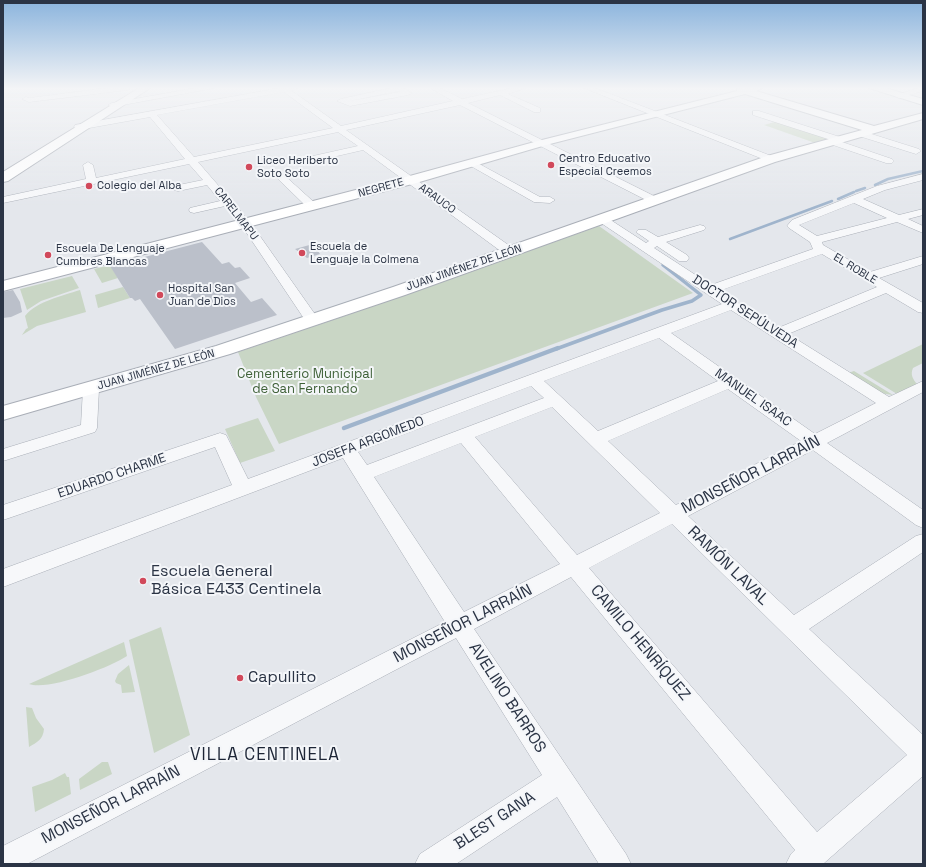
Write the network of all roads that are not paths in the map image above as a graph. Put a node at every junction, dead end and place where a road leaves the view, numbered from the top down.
1 (79, 128) edge
2 (79, 128) edge
3 (164, 128) edge
4 (513, 128) edge
5 (598, 128) edge
6 (692, 128) edge
7 (800, 128) edge
8 (858, 128) edge
9 (880, 128) edge
10 (340, 129) joint
11 (868, 132) junction
12 (836, 141) junction
13 (542, 143) junction
14 (366, 147) junction
15 (916, 151) dead end
16 (771, 159) junction
17 (192, 161) junction
18 (889, 161) dead end
19 (472, 163) junction
20 (88, 165) dead end
21 (317, 169) dead end
22 (3, 173) edge
23 (280, 176) dead end
24 (923, 177) edge
25 (3, 178) edge
26 (411, 180) junction
27 (210, 181) junction
28 (92, 182) junction
29 (178, 188) dead end
30 (854, 199) junction
31 (3, 200) edge
32 (550, 200) dead end
33 (654, 200) junction
34 (228, 202) junction
35 (312, 206) junction
36 (194, 210) dead end
37 (923, 212) edge
38 (608, 217) junction
39 (897, 218) junction
40 (246, 224) junction
41 (700, 228) dead end
42 (923, 230) edge
43 (652, 245) junction
44 (818, 245) junction
45 (510, 252) junction
46 (683, 258) dead end
47 (923, 260) edge
48 (868, 277) junction
49 (3, 286) edge
50 (886, 288) junction
51 (709, 290) junction
52 (732, 305) junction
53 (923, 309) edge
54 (312, 320) junction
55 (660, 332) junction
56 (777, 333) junction
57 (534, 380) junction
58 (730, 382) junction
59 (923, 386) edge
60 (91, 389) junction
61 (555, 400) junction
62 (889, 404) junction
63 (3, 413) edge
64 (464, 435) junction
65 (596, 439) junction
66 (815, 442) junction
67 (347, 449) junction
68 (3, 455) edge
69 (363, 474) junction
70 (243, 488) junction
71 (3, 513) edge
72 (674, 515) junction
73 (923, 520) edge
74 (923, 542) edge
75 (575, 566) junction
76 (3, 578) edge
77 (460, 626) junction
78 (792, 628) junction
79 (923, 753) edge
80 (923, 759) edge
81 (560, 779) junction
82 (808, 858) edge
83 (3, 861) edge
84 (430, 864) edge
85 (616, 864) edge

1 - 22 main road
2 - 25 main road
3 - 17 street, CARELMAPU
4 - 13 street
5 - 13 main road, NEGRETE
6 - 16 street
7 - 12 street
8 - 11 main road
9 - 11 main road, JUAN JIMÉNEZ DE LEÓN
10 - 14 street, ARAUCO
10 - 17 street
11 - 12 main road, JUAN JIMÉNEZ DE LEÓN
11 - 15 street
12 - 16 main road, JUAN JIMÉNEZ DE LEÓN
12 - 18 street
13 - 19 main road, NEGRETE
13 - 33 street
14 - 21 street
14 - 26 street, ARAUCO
16 - 33 main road, JUAN JIMÉNEZ DE LEÓN
17 - 27 street, CARELMAPU
17 - 28 street
19 - 26 main road, NEGRETE
19 - 32 street
20 - 28 street
23 - 35 street
24 - 30 street
26 - 35 main road, NEGRETE
26 - 45 street, ARAUCO
27 - 29 street
27 - 34 street, CARELMAPU
28 - 31 street
30 - 39 street
30 - 44 street, EL ROBLE
33 - 38 main road, JUAN JIMÉNEZ DE LEÓN
34 - 36 street
34 - 40 street, CARELMAPU
35 - 40 main road, NEGRETE
37 - 39 street
38 - 43 street, DOCTOR SEPÚLVEDA
38 - 45 main road, JUAN JIMÉNEZ DE LEÓN
39 - 42 street
39 - 44 street
40 - 49 main road, NEGRETE
40 - 54 street, CARELMAPU
41 - 43 street
43 - 46 street
43 - 51 street, DOCTOR SEPÚLVEDA
44 - 48 street, EL ROBLE
44 - 51 street
45 - 54 main road, JUAN JIMÉNEZ DE LEÓN
47 - 48 street
48 - 50 street, EL ROBLE
50 - 53 street, EL ROBLE
50 - 56 street
51 - 52 street, DOCTOR SEPÚLVEDA
52 - 55 street, JOSEFA ARGOMEDO
52 - 56 street, DOCTOR SEPÚLVEDA
54 - 60 main road, JUAN JIMÉNEZ DE LEÓN
55 - 57 street, JOSEFA ARGOMEDO
55 - 58 street, MANUEL ISAAC
56 - 62 street, DOCTOR SEPÚLVEDA
57 - 61 street, RAMÓN LAVAL
57 - 67 street, JOSEFA ARGOMEDO
58 - 65 street
58 - 66 street, MANUEL ISAAC
59 - 62 street, MONSEÑOR LARRAÍN
60 - 63 main road, JUAN JIMÉNEZ DE LEÓN
60 - 68 street
61 - 64 street
61 - 65 street, RAMÓN LAVAL
62 - 66 street, MONSEÑOR LARRAÍN
64 - 69 street
64 - 75 street, CAMILO HENRÍQUEZ
65 - 72 street, RAMÓN LAVAL
66 - 72 street, MONSEÑOR LARRAÍN
66 - 73 street, MANUEL ISAAC
67 - 69 street, AVELINO BARROS
67 - 70 street, JOSEFA ARGOMEDO
69 - 77 street, AVELINO BARROS
70 - 71 street, EDUARDO CHARME
70 - 76 street, JOSEFA ARGOMEDO
72 - 75 street, MONSEÑOR LARRAÍN
72 - 78 street, RAMÓN LAVAL
74 - 78 street
75 - 77 street, MONSEÑOR LARRAÍN
75 - 82 street, CAMILO HENRÍQUEZ
77 - 81 street, AVELINO BARROS
77 - 83 street, MONSEÑOR LARRAÍN
78 - 79 street, RAMÓN LAVAL
80 - 82 street
81 - 84 street, BLEST GANA
81 - 85 street, AVELINO BARROS

